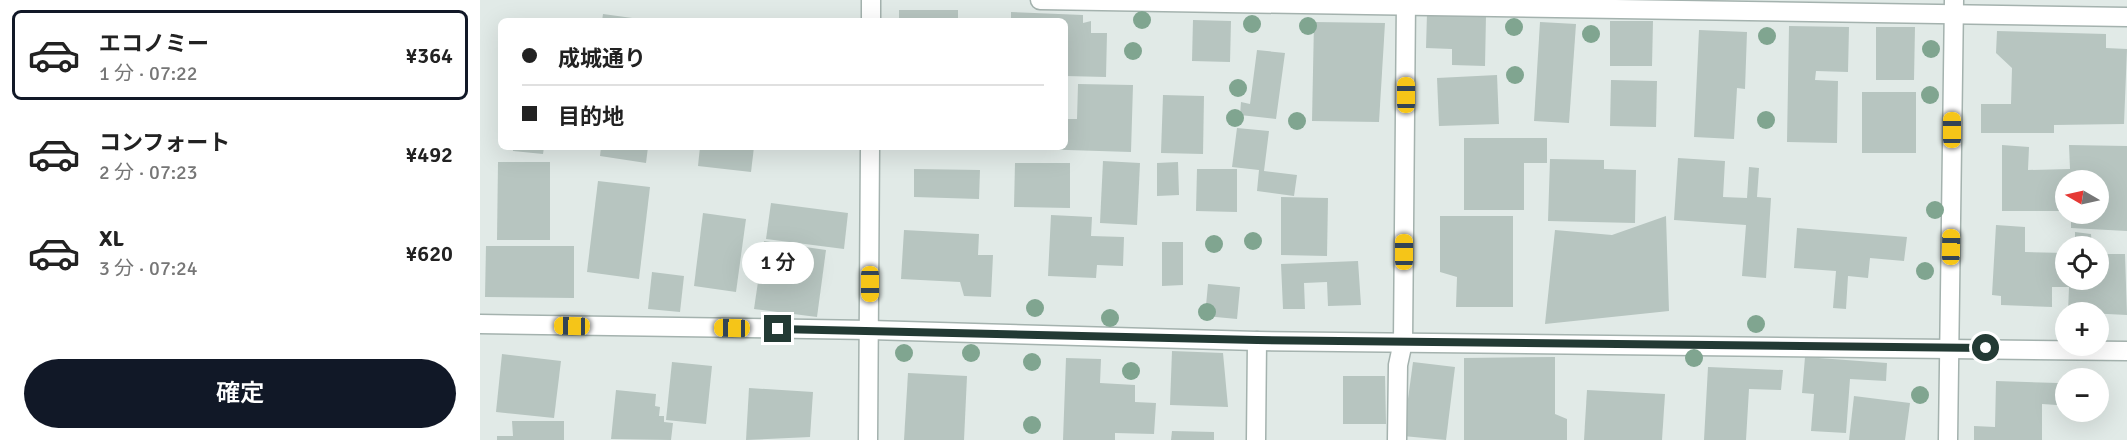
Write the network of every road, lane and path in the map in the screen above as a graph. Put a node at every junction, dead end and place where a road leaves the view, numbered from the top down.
1 (871, 0) edge
2 (1041, 0) edge
3 (1406, 3) edge
4 (1954, 7) edge
5 (2127, 17) edge
6 (871, 18) edge
7 (870, 150) edge
8 (480, 324) edge
9 (870, 330) junction
10 (1257, 340) junction
11 (1403, 342) junction
12 (1950, 347) junction
13 (2127, 351) edge
14 (868, 440) edge
15 (1256, 440) edge
16 (1396, 440) edge
17 (1948, 440) edge

1 - 6 street
2 - 3 street
3 - 4 street
3 - 11 street
4 - 5 street
4 - 12 street
7 - 9 street
8 - 9 street
9 - 10 street
9 - 14 street
10 - 11 street
10 - 15 street
11 - 12 street
11 - 16 street
12 - 13 street
12 - 17 street

